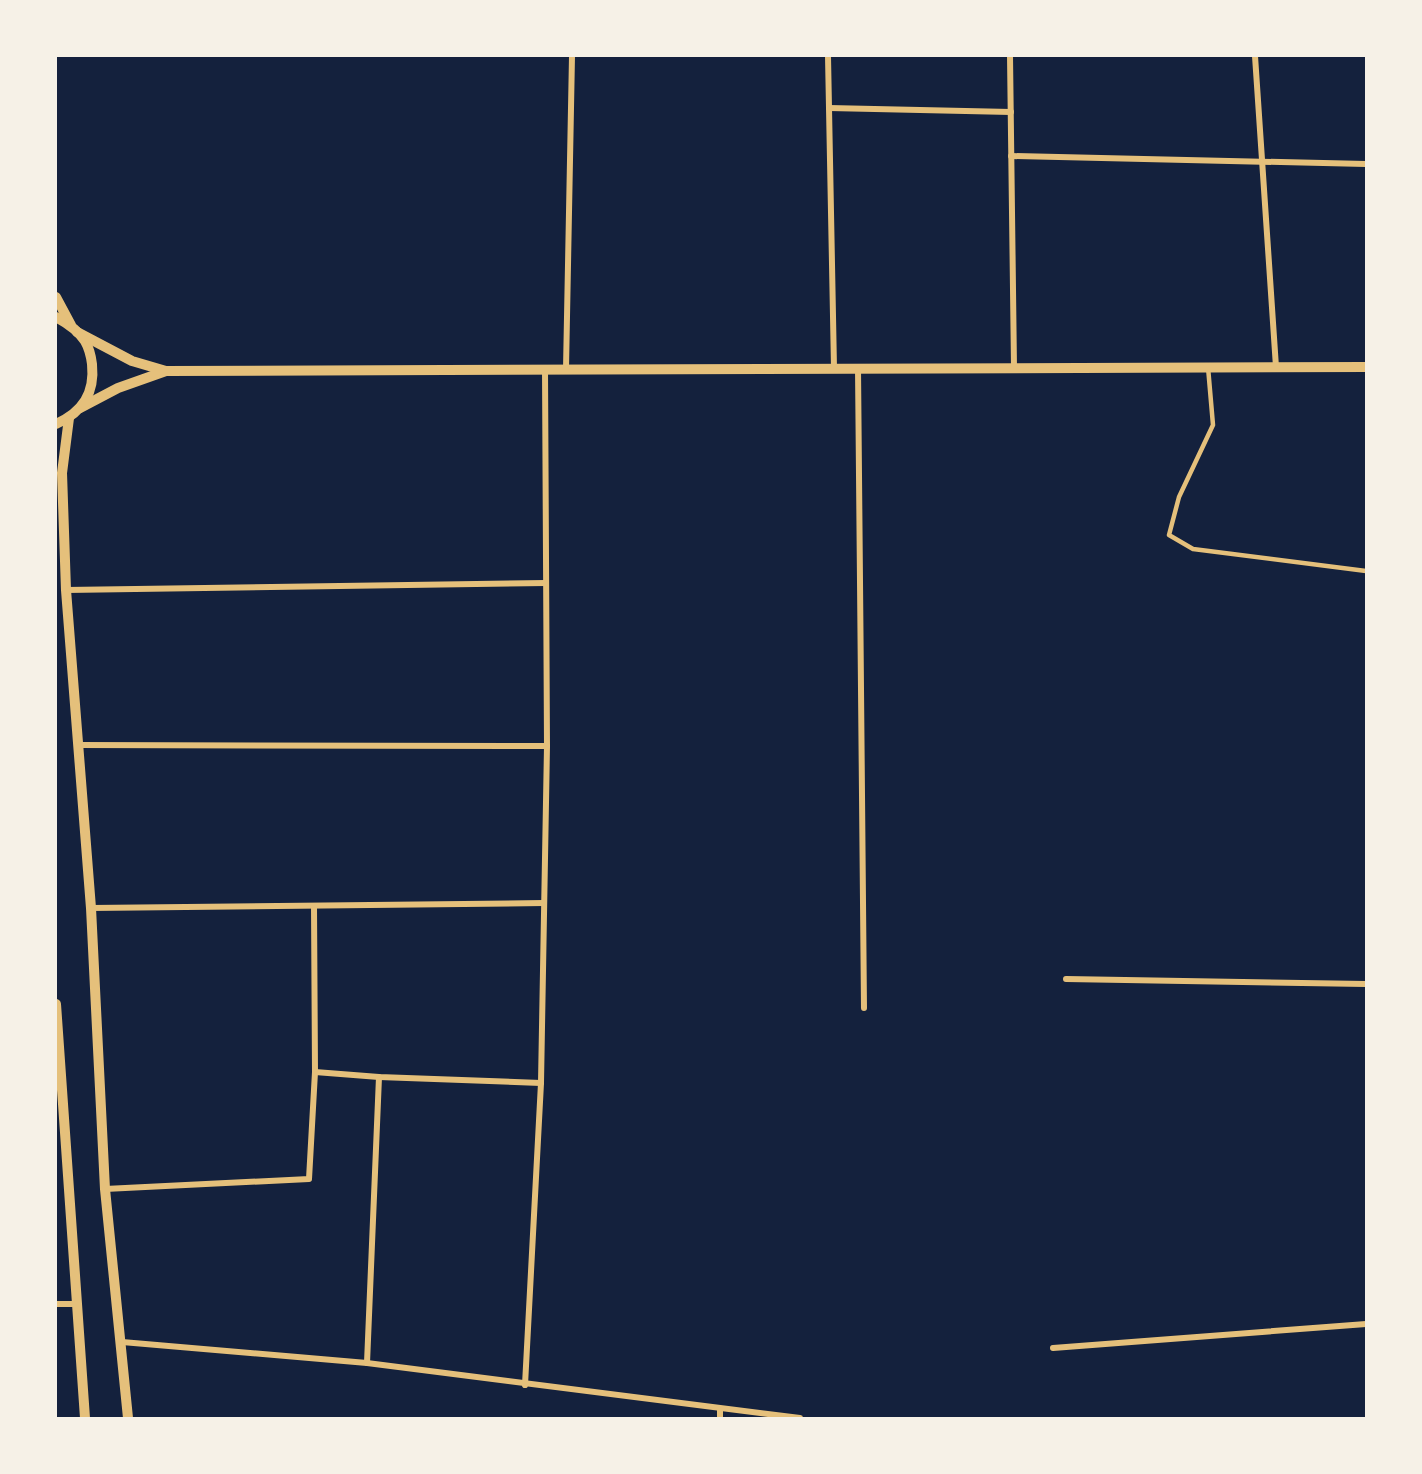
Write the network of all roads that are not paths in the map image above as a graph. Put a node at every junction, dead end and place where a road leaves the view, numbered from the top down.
1 (572, 56) edge
2 (828, 56) edge
3 (1010, 56) edge
4 (1255, 56) edge
5 (829, 108) junction
6 (1011, 112) junction
7 (1011, 156) junction
8 (1262, 162) junction
9 (1366, 164) edge
10 (56, 297) edge
11 (56, 317) edge
12 (74, 329) junction
13 (1208, 367) junction
14 (1276, 367) junction
15 (1366, 367) edge
16 (834, 368) junction
17 (858, 368) junction
18 (1014, 368) junction
19 (545, 369) junction
20 (566, 369) junction
21 (166, 371) junction
22 (80, 408) junction
23 (69, 418) junction
24 (56, 424) edge
25 (1366, 571) edge
26 (546, 583) junction
27 (66, 590) junction
28 (77, 745) junction
29 (548, 746) junction
30 (544, 903) junction
31 (314, 906) junction
32 (91, 908) junction
33 (1066, 979) dead end
34 (1366, 984) edge
35 (56, 1004) edge
36 (864, 1008) dead end
37 (315, 1072) junction
38 (379, 1077) junction
39 (542, 1083) junction
40 (105, 1189) junction
41 (56, 1304) edge
42 (76, 1304) junction
43 (1366, 1324) edge
44 (122, 1342) junction
45 (1053, 1348) dead end
46 (367, 1363) junction
47 (525, 1385) junction
48 (720, 1408) junction
49 (85, 1419) edge
50 (128, 1419) edge
51 (720, 1419) edge
52 (800, 1419) edge

1 - 20 street
2 - 5 street
3 - 6 street
4 - 8 street
5 - 6 street
5 - 16 street
6 - 7 street
7 - 8 street
7 - 18 street
8 - 9 street
8 - 14 street
10 - 12 street
11 - 12 street
12 - 21 street
12 - 22 street
13 - 14 street
13 - 18 street
13 - 25 lane
14 - 15 street
16 - 17 street
16 - 20 street
17 - 18 street
17 - 36 street
19 - 20 street
19 - 21 street
19 - 26 street
21 - 22 street
22 - 23 street
23 - 24 street
23 - 27 street
26 - 27 street
26 - 29 street
27 - 28 street
28 - 29 street
28 - 32 street
29 - 30 street
30 - 31 street
30 - 39 street
31 - 32 street
31 - 37 street
32 - 40 street
33 - 34 street
35 - 42 street
37 - 38 street
37 - 40 street
38 - 39 street
38 - 46 street
39 - 47 street
40 - 44 street
41 - 42 street
42 - 49 street
43 - 45 street
44 - 46 street
44 - 50 street
46 - 47 street
47 - 48 street
48 - 51 street
48 - 52 street

